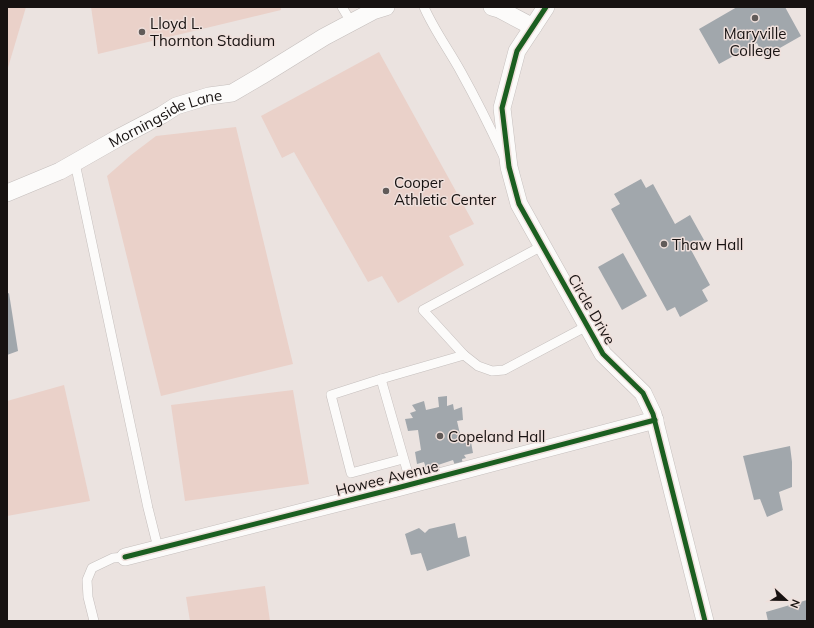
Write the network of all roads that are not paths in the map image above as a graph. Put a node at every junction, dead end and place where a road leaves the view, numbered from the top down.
1 (342, 7) edge
2 (386, 7) edge
3 (424, 7) edge
4 (492, 7) edge
5 (546, 7) edge
6 (352, 22) junction
7 (533, 27) junction
8 (75, 163) junction
9 (509, 167) junction
10 (7, 193) edge
11 (542, 246) junction
12 (587, 326) junction
13 (464, 355) junction
14 (381, 379) junction
15 (655, 420) junction
16 (403, 459) junction
17 (411, 484) junction
18 (158, 548) junction
19 (125, 557) joint
20 (94, 621) edge
21 (705, 621) edge

1 - 6 lane
2 - 6 street, Morningside Lane
3 - 9 lane
4 - 7 street
5 - 7 street, Circle Drive
6 - 8 street, Morningside Lane
7 - 9 street, Circle Drive
8 - 10 street, Morningside Lane
8 - 18 lane
9 - 11 street, Circle Drive
11 - 12 street, Circle Drive
11 - 13 lane
12 - 13 lane
12 - 15 street, Circle Drive
13 - 14 lane
14 - 16 lane
14 - 16 lane
15 - 17 street, Howee Avenue
15 - 21 street, Circle Drive
16 - 17 lane
17 - 18 street, Howee Avenue
18 - 19 street, Howee Avenue
19 - 20 lane, Howee Avenue

